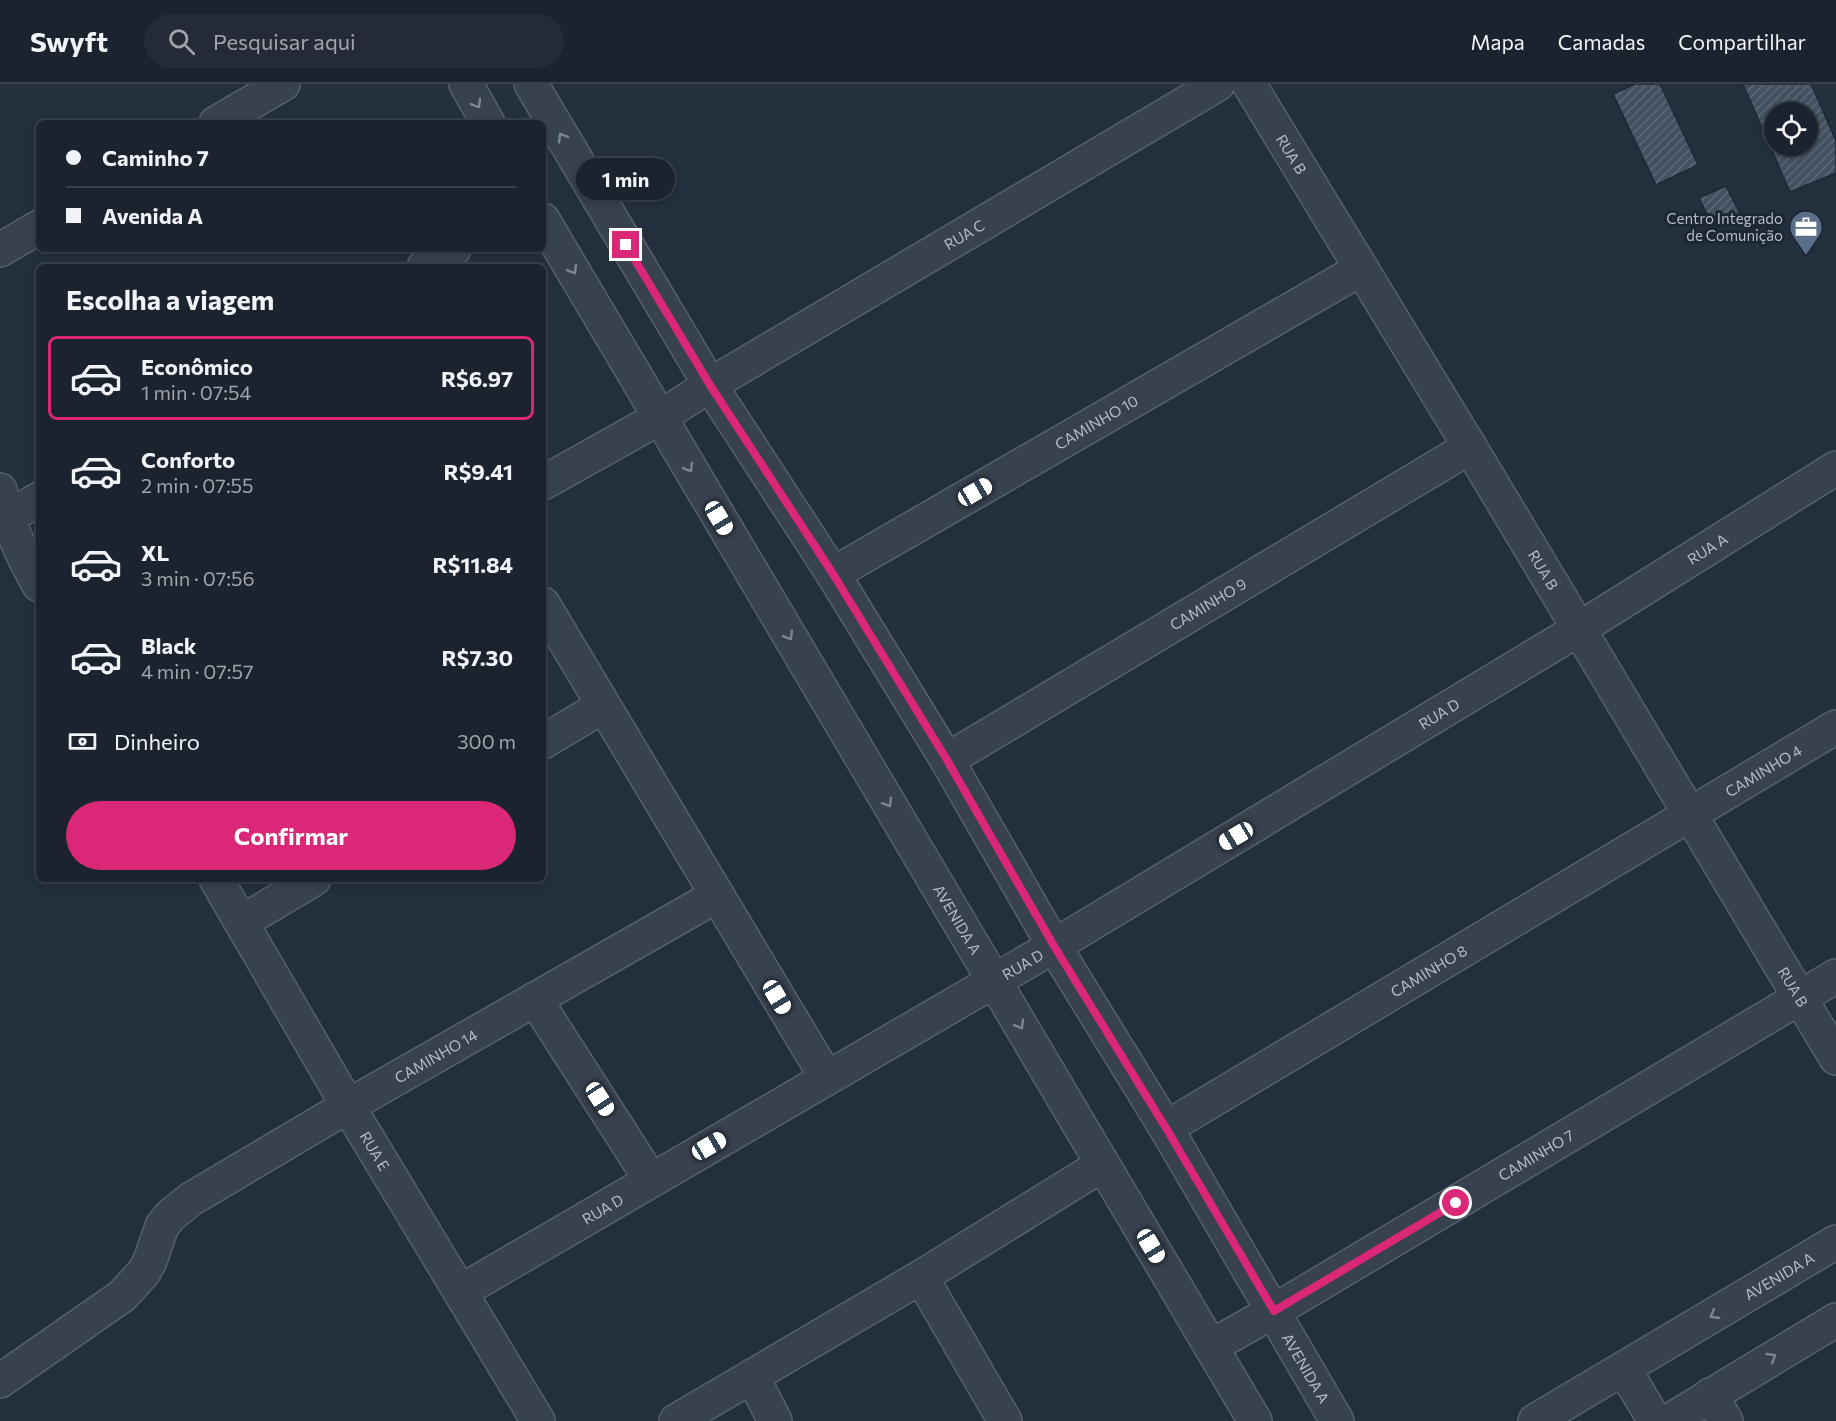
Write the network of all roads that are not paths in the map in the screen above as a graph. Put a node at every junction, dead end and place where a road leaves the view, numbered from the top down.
1 (283, 84) edge
2 (466, 84) edge
3 (531, 84) edge
4 (1218, 84) edge
5 (1249, 84) edge
6 (221, 120) edge
7 (486, 120) edge
8 (546, 225) edge
9 (36, 229) edge
10 (0, 250) edge
11 (449, 252) edge
12 (429, 264) edge
13 (1361, 269) junction
14 (710, 385) junction
15 (659, 418) junction
16 (1470, 447) junction
17 (1836, 468) edge
18 (546, 481) edge
19 (36, 500) edge
20 (2, 510) edge
21 (833, 574) junction
22 (36, 580) edge
23 (546, 609) edge
24 (1579, 629) junction
25 (603, 706) junction
26 (1836, 727) edge
27 (546, 740) edge
28 (947, 760) junction
29 (1690, 815) junction
30 (218, 882) edge
31 (309, 882) edge
32 (716, 896) junction
33 (242, 922) junction
34 (1054, 946) junction
35 (1836, 976) edge
36 (994, 981) junction
37 (1799, 997) junction
38 (535, 999) junction
39 (1836, 1058) edge
40 (826, 1077) junction
41 (348, 1106) junction
42 (1166, 1128) junction
43 (1102, 1165) junction
44 (651, 1180) junction
45 (1836, 1242) edge
46 (921, 1277) junction
47 (460, 1292) junction
48 (1274, 1311) junction
49 (1836, 1320) edge
50 (1212, 1346) junction
51 (1624, 1369) junction
52 (752, 1376) junction
53 (0, 1381) edge
54 (1718, 1408) edge
55 (538, 1421) edge
56 (676, 1421) edge
57 (775, 1421) edge
58 (1005, 1421) edge
59 (1255, 1421) edge
60 (1337, 1421) edge
61 (1534, 1421) edge
62 (1655, 1421) edge
63 (1669, 1421) edge

1 - 6 street
2 -> 7 street
14 -> 3 street, AVENIDA A
4 - 14 street, RUA C
5 - 13 street, RUA B
8 -> 15 street, AVENIDA A
9 - 10 street
11 - 12 street
13 - 16 street, RUA B
13 - 21 street, CAMINHO 10
14 - 15 street, RUA C
14 - 21 street, AVENIDA A
15 - 18 street, RUA C
15 -> 36 street, AVENIDA A
16 - 24 street, RUA B
16 - 28 street, CAMINHO 9
17 - 24 street, RUA A
19 - 20 street
20 - 22 street
21 - 28 street, AVENIDA A
23 - 25 street
24 - 29 street, RUA B
24 - 34 street, RUA D
25 - 27 street
25 - 32 street
26 - 29 street, CAMINHO 4
28 - 34 street, AVENIDA A
29 - 37 street, RUA B
29 - 42 street, CAMINHO 8
30 - 33 street, RUA E
31 - 33 street
32 - 38 street, CAMINHO 14
32 - 40 street
33 - 41 street, RUA E
34 - 36 street, RUA D
34 - 42 street, AVENIDA A
35 - 37 street, CAMINHO 7
36 - 40 street, RUA D
36 -> 43 street, AVENIDA A
37 - 39 street, RUA B
37 - 48 street, CAMINHO 7
38 - 41 street, CAMINHO 14
38 - 44 street
40 - 44 street, RUA D
41 - 47 street, RUA E
41 - 53 street, CAMINHO 14
42 - 48 street, AVENIDA A
43 - 46 street
43 - 50 street, AVENIDA A
44 - 47 street, RUA D
45 -> 51 street, AVENIDA A
46 - 52 street
46 - 58 street
47 - 55 street, RUA E
48 - 50 street, CAMINHO 7
48 - 60 street, AVENIDA A
54 -> 49 street
50 - 59 street, AVENIDA A
51 - 61 street, AVENIDA A
51 - 62 street
52 - 56 street
52 - 57 street
54 - 63 street

